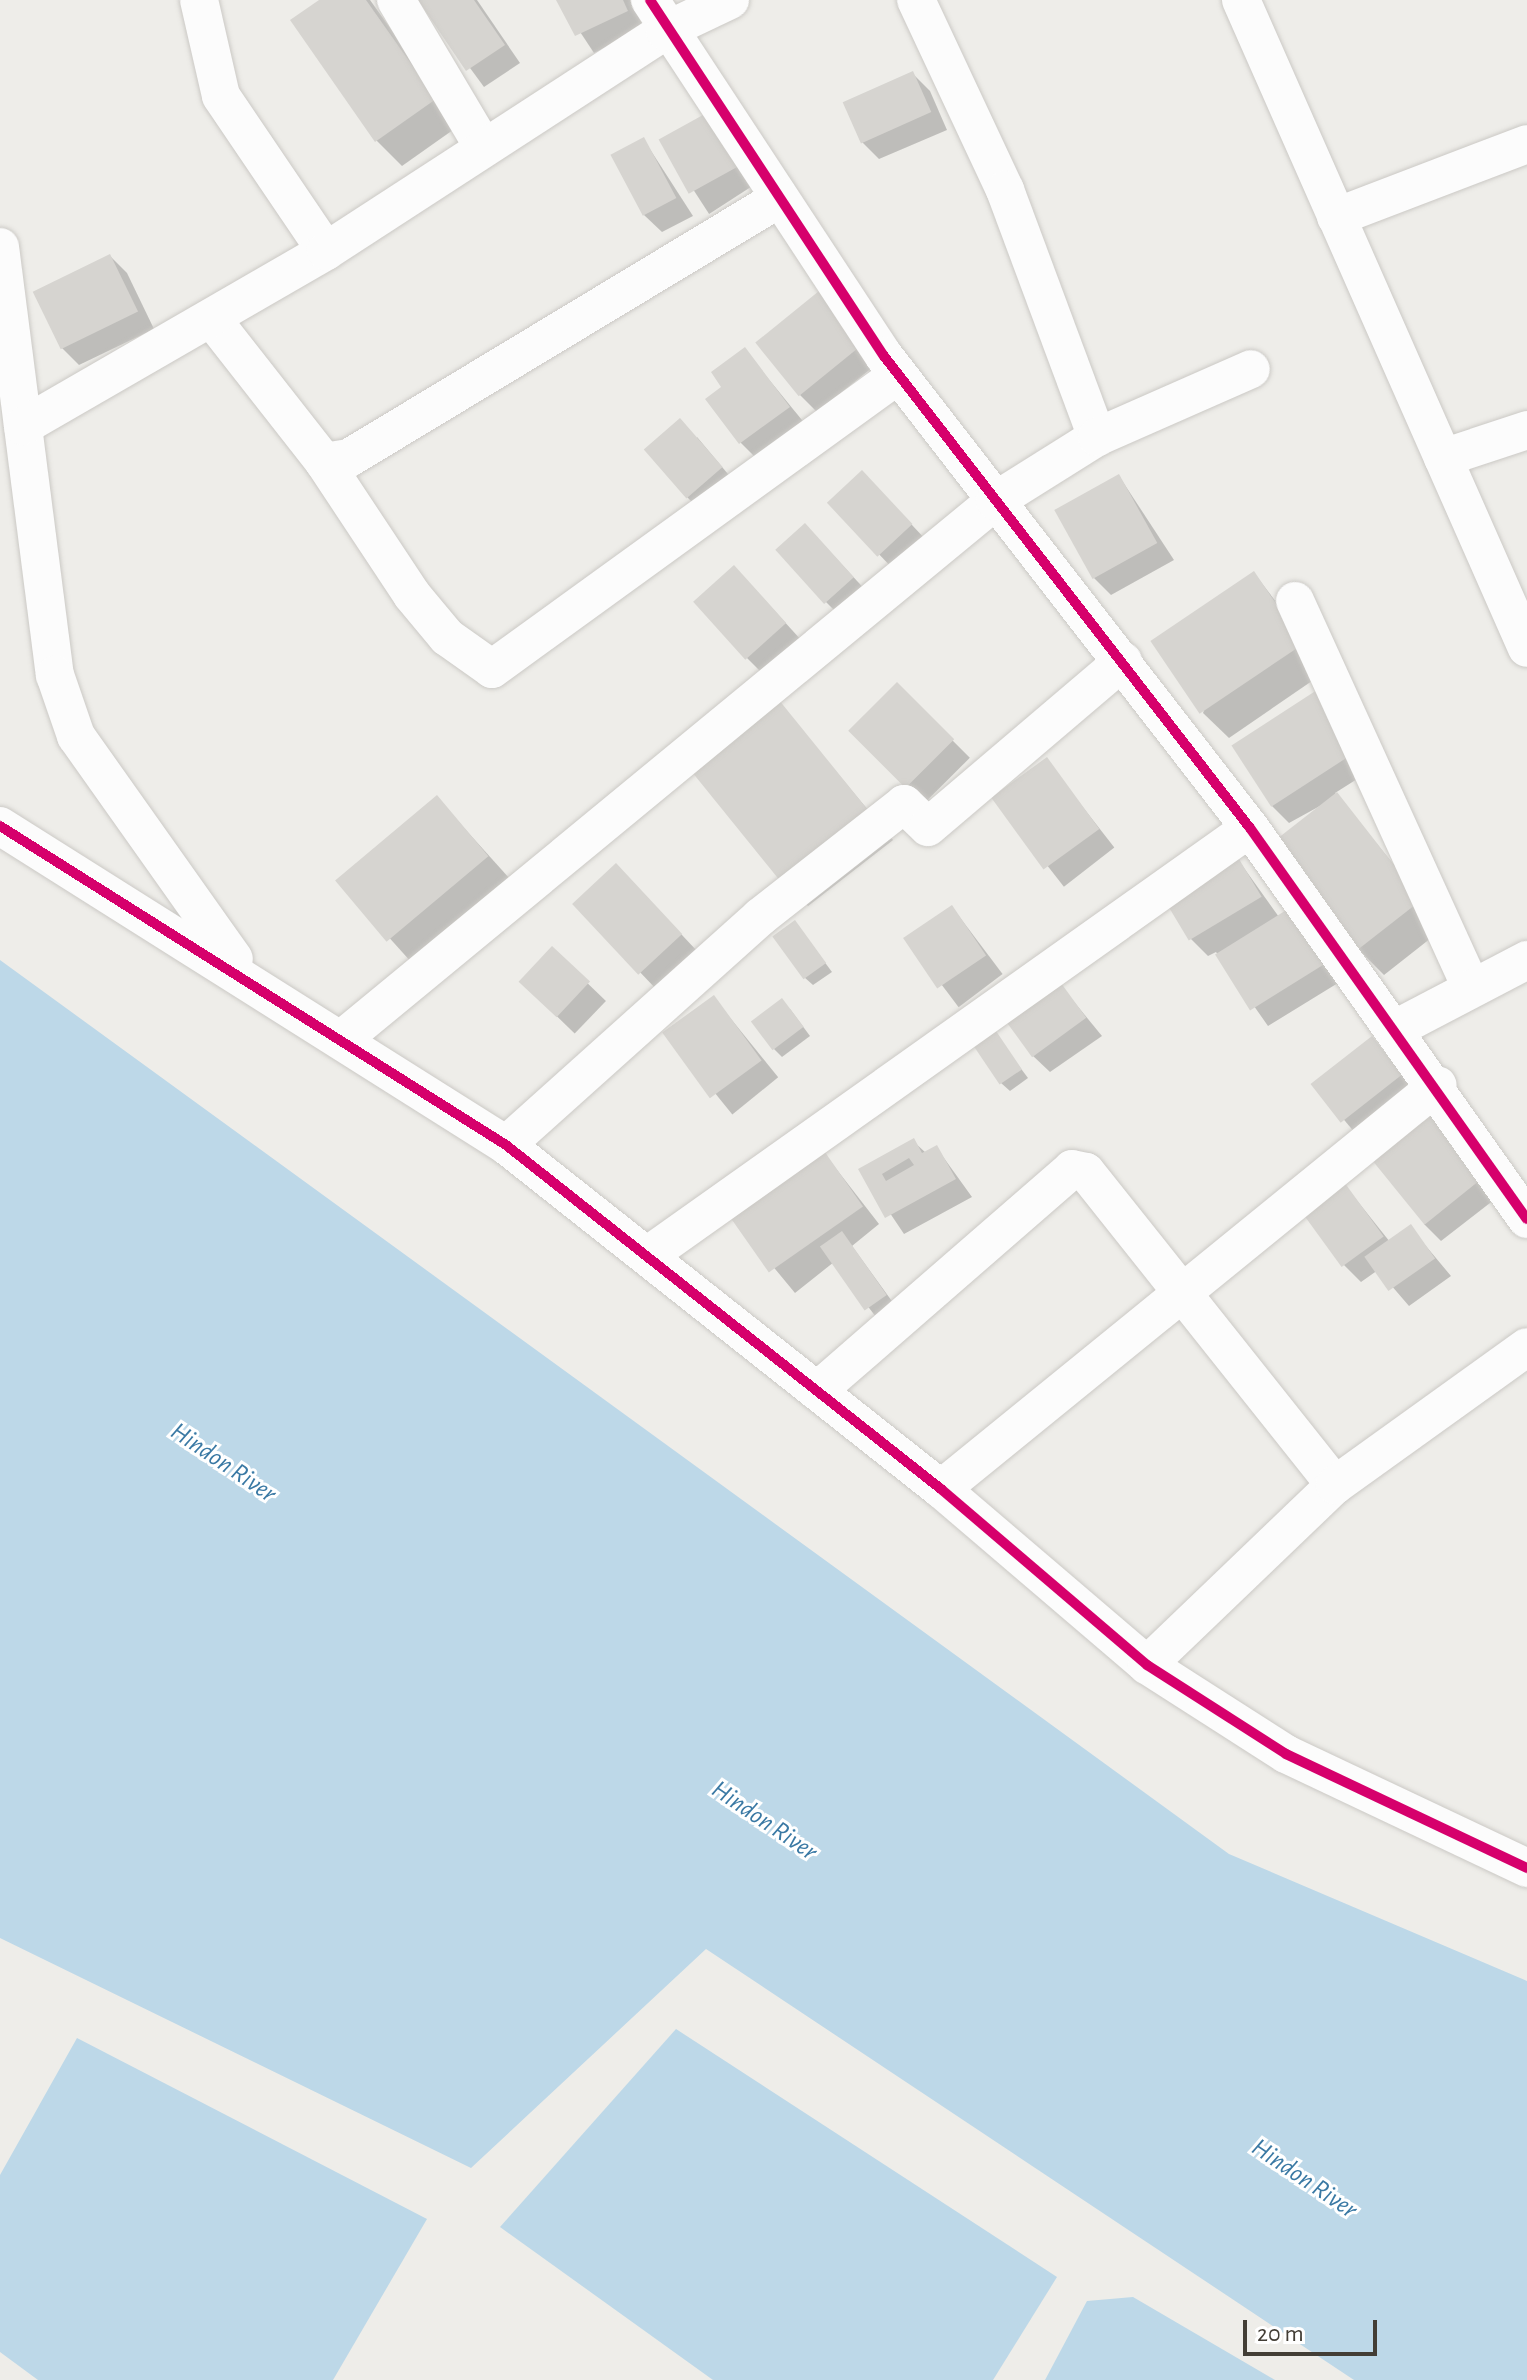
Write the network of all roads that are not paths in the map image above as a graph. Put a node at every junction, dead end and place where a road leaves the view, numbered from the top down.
1 (199, 0) edge
2 (396, 0) edge
3 (730, 0) edge
4 (916, 0) edge
5 (1241, 0) edge
6 (658, 15) edge
7 (1527, 144) edge
8 (482, 145) junction
9 (780, 198) junction
10 (1336, 217) junction
11 (0, 247) edge
12 (326, 251) junction
13 (212, 319) junction
14 (1251, 369) dead end
15 (898, 375) junction
16 (23, 426) junction
17 (1527, 430) edge
18 (1097, 437) junction
19 (1443, 458) junction
20 (324, 462) junction
21 (13, 480) edge
22 (995, 501) junction
23 (1295, 601) dead end
24 (1527, 648) edge
25 (1123, 661) junction
26 (0, 826) edge
27 (1250, 828) junction
28 (1524, 968) edge
29 (245, 974) junction
30 (1471, 988) junction
31 (1397, 1028) junction
32 (341, 1040) junction
33 (1438, 1085) junction
34 (506, 1145) junction
35 (1527, 1219) edge
36 (647, 1256) junction
37 (1179, 1290) junction
38 (1527, 1347) edge
39 (817, 1391) junction
40 (1335, 1485) junction
41 (941, 1489) junction
42 (1147, 1665) junction
43 (1527, 1868) edge

1 - 12 street
2 - 8 street
3 - 6 street
4 - 18 street
5 - 10 street
6 - 8 street
6 - 9 street
7 - 10 street
8 - 12 street
9 - 15 street
9 - 20 street
10 - 19 street
11 - 16 street
12 - 13 street
13 - 16 street
13 - 20 street
14 - 18 street
15 - 20 street
15 - 22 street
16 - 21 street
17 - 19 street
18 - 22 street
19 - 24 street
21 - 29 street
22 - 25 street
22 - 32 street
23 - 30 street
25 - 27 street
25 - 34 street
26 - 29 street
27 - 31 street
27 - 36 street
28 - 30 street
29 - 32 street
30 - 31 street
31 - 33 street
32 - 34 street
33 - 35 street
33 - 37 street
34 - 36 street
36 - 39 street
37 - 39 street
37 - 40 street
37 - 41 street
38 - 40 street
39 - 41 street
40 - 42 street
41 - 42 street
42 - 43 street

